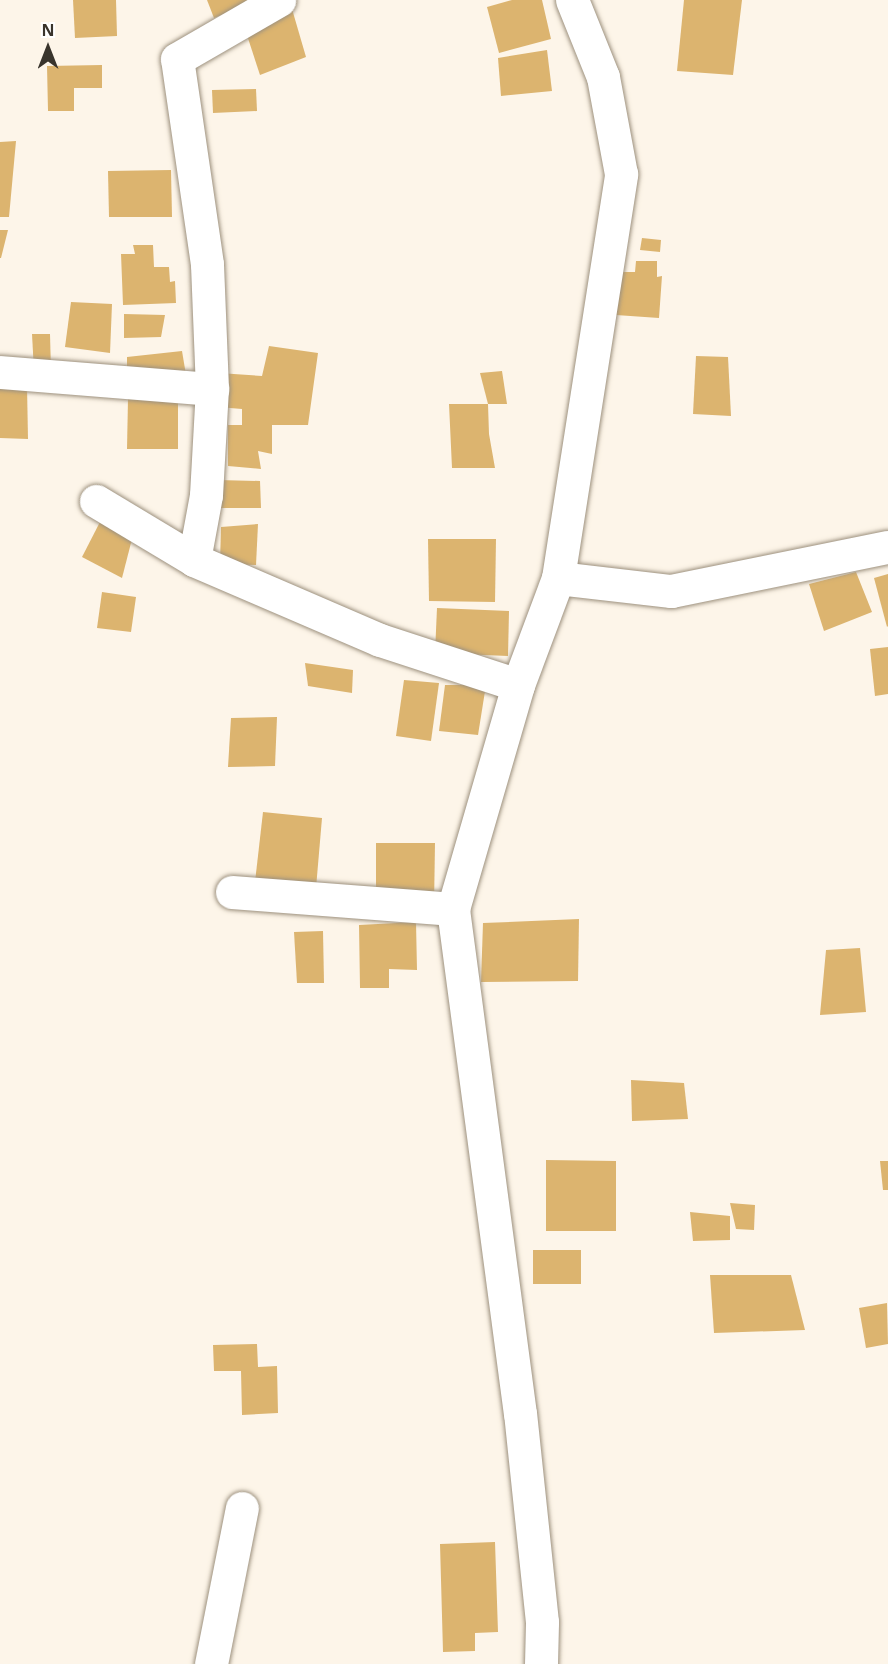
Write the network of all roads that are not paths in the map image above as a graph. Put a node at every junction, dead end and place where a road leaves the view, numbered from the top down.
1 (279, 0) edge
2 (572, 0) edge
3 (0, 372) edge
4 (212, 389) junction
5 (96, 501) dead end
6 (888, 547) edge
7 (194, 560) junction
8 (558, 578) junction
9 (518, 685) junction
10 (232, 892) dead end
11 (453, 909) junction
12 (242, 1508) dead end
13 (211, 1664) edge
14 (541, 1664) edge

1 - 4 street
2 - 8 street
3 - 4 street
4 - 7 street
5 - 7 street
6 - 8 street
7 - 9 street
8 - 9 street
9 - 11 street
10 - 11 street
11 - 14 street
12 - 13 street

